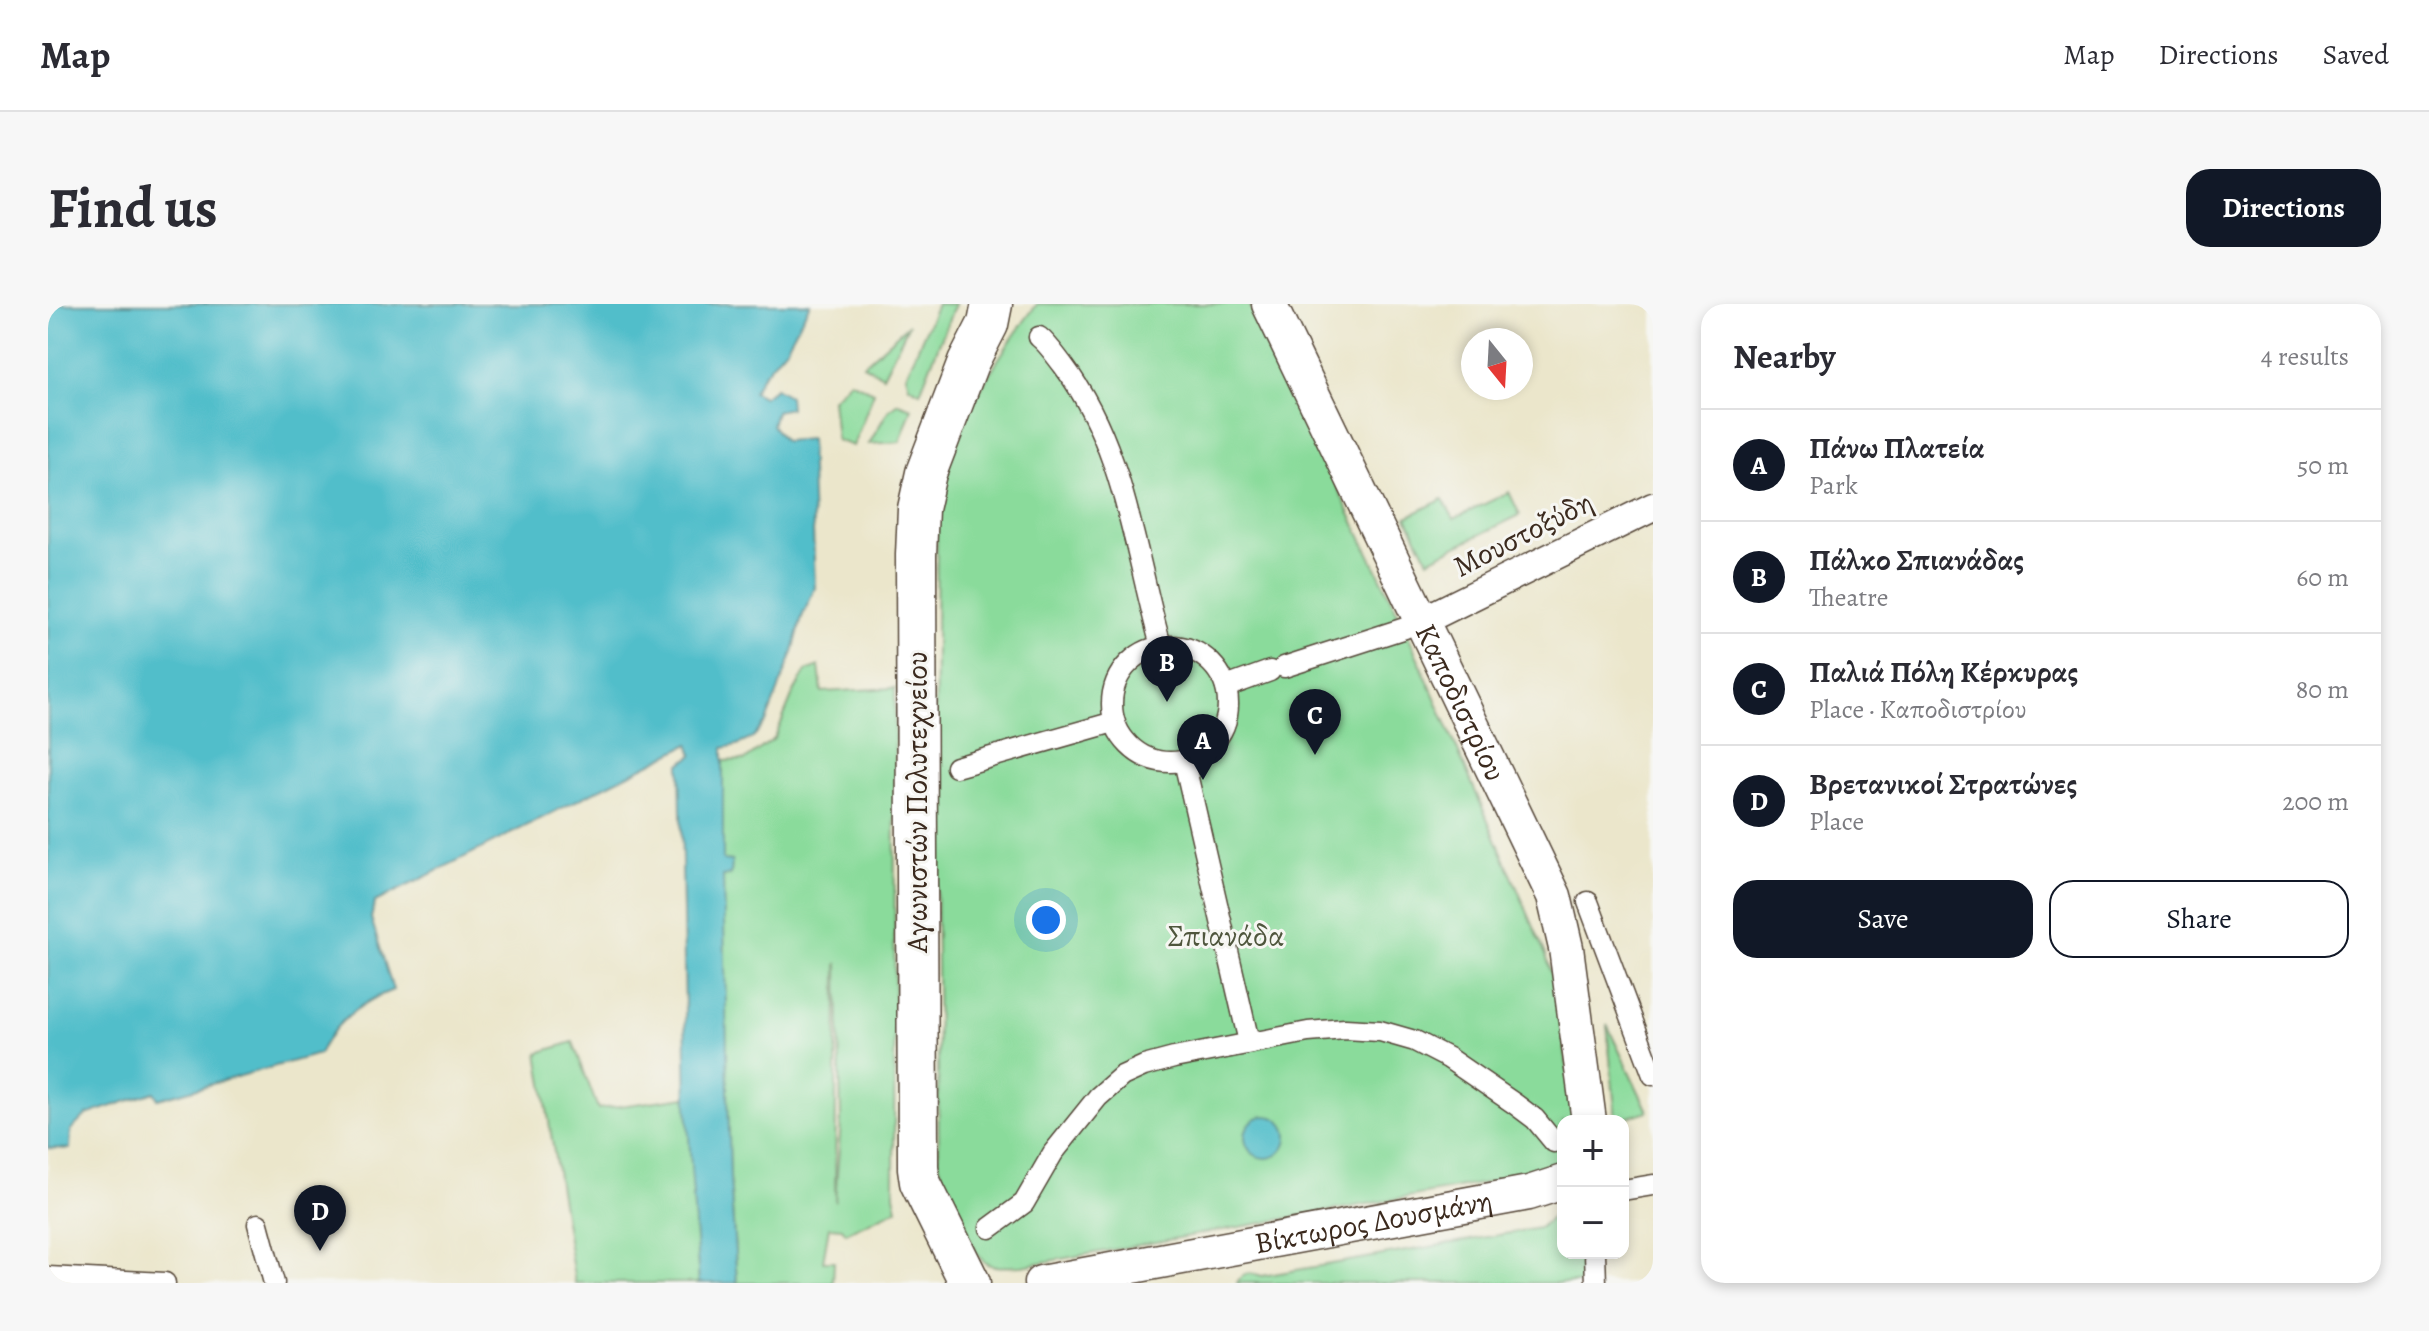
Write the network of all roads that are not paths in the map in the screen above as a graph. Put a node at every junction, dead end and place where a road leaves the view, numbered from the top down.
1 (1269, 304) edge
2 (995, 311) edge
3 (1039, 337) dead end
4 (1653, 507) edge
5 (1414, 625) junction
6 (1161, 646) junction
7 (1226, 687) junction
8 (1114, 722) junction
9 (1184, 761) junction
10 (956, 767) dead end
11 (1588, 902) dead end
12 (1249, 1042) junction
13 (1653, 1075) edge
14 (1588, 1115) edge
15 (1554, 1142) dead end
16 (1557, 1184) edge
17 (1653, 1185) edge
18 (1629, 1189) edge
19 (258, 1224) dead end
20 (990, 1228) dead end
21 (1595, 1259) edge
22 (48, 1277) edge
23 (165, 1283) edge
24 (274, 1283) edge
25 (970, 1283) edge
26 (1041, 1283) edge
27 (1596, 1283) edge

1 - 5 street, Καποδιστρίου
2 - 25 main road, Αγωνιστών Πολυτεχνείου
3 - 6 street
4 - 5 street, Μουστοξύδη
5 - 7 street
5 - 14 street, Καποδιστρίου
6 - 7 street
6 - 8 street
7 - 9 street
8 - 9 street
8 - 10 street
9 - 12 street
11 - 13 street
12 - 15 street
12 - 20 street
16 - 26 street, Βίκτωρος Δουσμάνη
17 - 18 street
19 - 24 street
21 - 27 street
22 - 23 street

